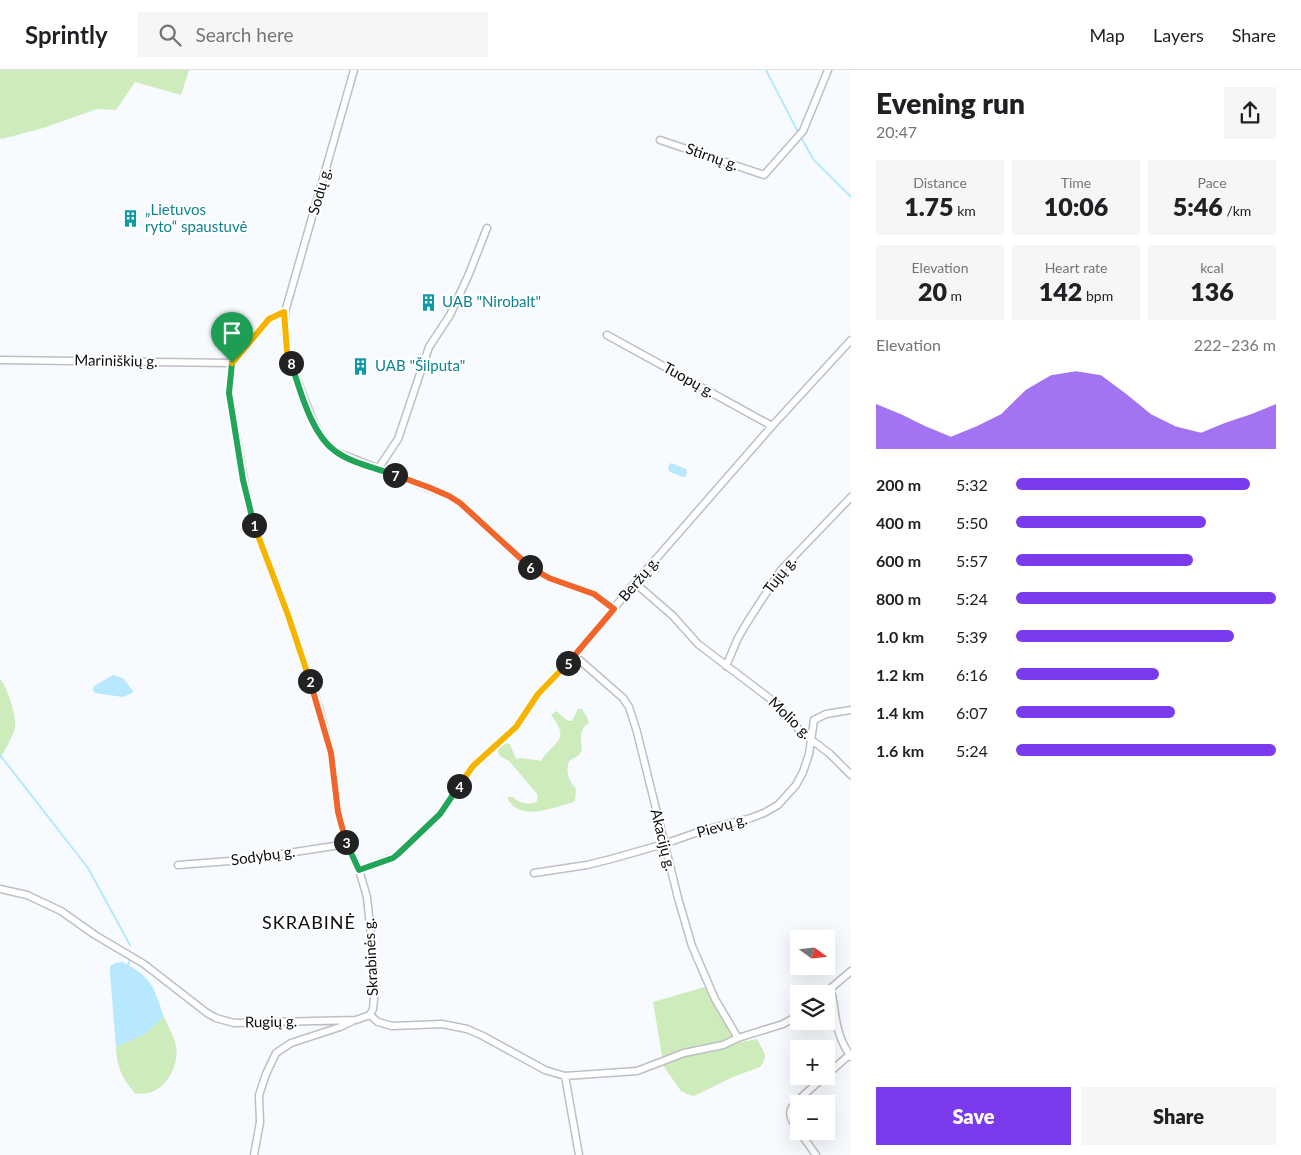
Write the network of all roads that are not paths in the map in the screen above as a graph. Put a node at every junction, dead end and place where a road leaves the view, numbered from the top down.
1 (354, 70) edge
2 (828, 70) edge
3 (660, 140) dead end
4 (487, 228) dead end
5 (284, 312) junction
6 (607, 336) dead end
7 (851, 340) edge
8 (0, 360) edge
9 (232, 363) junction
10 (772, 426) junction
11 (378, 469) junction
12 (851, 497) edge
13 (635, 583) junction
14 (614, 609) junction
15 (574, 656) junction
16 (726, 666) junction
17 (851, 710) edge
18 (810, 738) junction
19 (851, 774) edge
20 (347, 844) junction
21 (664, 844) junction
22 (178, 864) dead end
23 (359, 870) junction
24 (534, 873) dead end
25 (0, 889) edge
26 (851, 971) edge
27 (835, 985) edge
28 (835, 1014) edge
29 (370, 1015) junction
30 (356, 1020) junction
31 (790, 1020) edge
32 (738, 1038) junction
33 (850, 1056) edge
34 (565, 1076) junction
35 (803, 1095) edge
36 (805, 1140) edge
37 (254, 1155) edge
38 (579, 1155) edge
39 (816, 1155) edge

1 - 5 street, Sodų g.
2 - 3 street, Stirnų g.
4 - 11 street
5 - 9 street
5 - 11 street
6 - 10 street, Tuopų g.
7 - 10 street, Beržų g.
8 - 9 street, Mariniškių g.
9 - 20 street, Skrabinės g.
10 - 13 street, Beržų g.
11 - 14 street
12 - 16 street, Tujų g.
13 - 14 street, Beržų g.
13 - 16 street, Molio g.
14 - 15 street, Beržų g.
15 - 21 street, Akacijų g.
15 - 23 street, Beržų g.
16 - 18 street, Molio g.
17 - 18 street, Pievų g.
18 - 19 street, Molio g.
18 - 21 street, Pievų g.
20 - 22 street, Sodybų g.
20 - 23 street, Skrabinės g.
21 - 24 street, Pievų g.
21 - 32 street, Akacijų g.
23 - 29 street, Skrabinės g.
25 - 30 street, Rugių g.
26 - 27 street
28 - 33 street
29 - 30 street, Rugių g.
29 - 34 street
30 - 37 street
31 - 32 street
32 - 34 street
33 - 35 street
34 - 38 street
36 - 39 street

